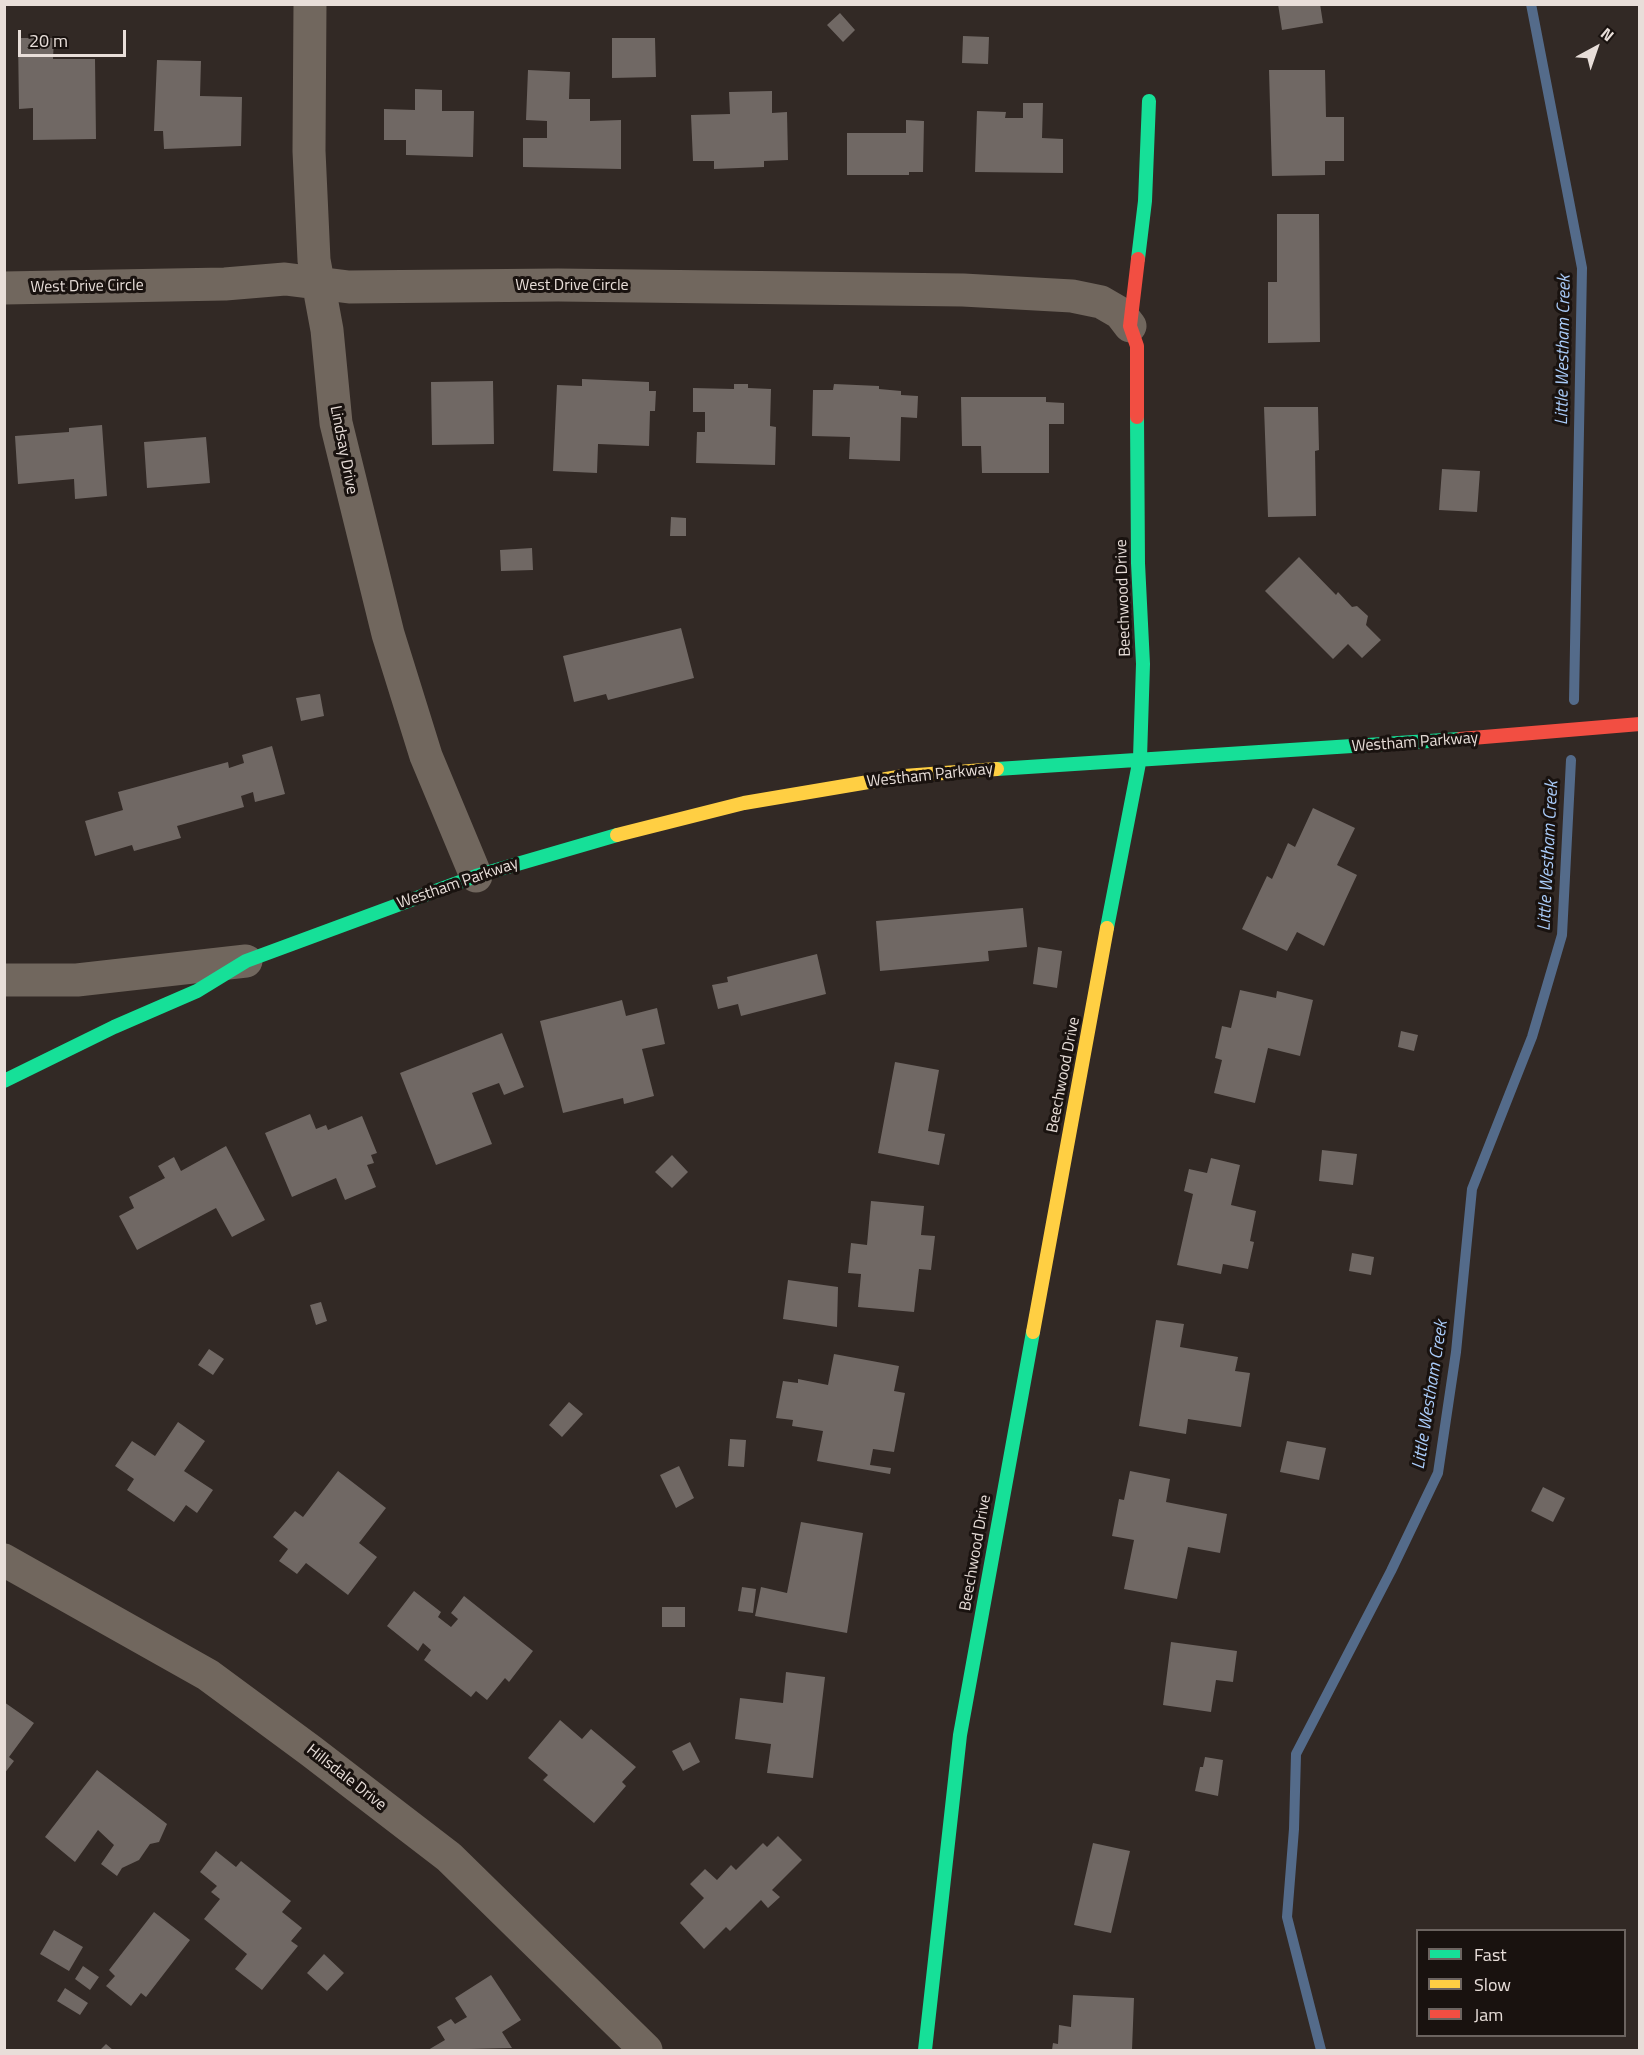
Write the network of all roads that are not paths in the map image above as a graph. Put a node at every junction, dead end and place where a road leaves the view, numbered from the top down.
1 (310, 4) edge
2 (1149, 101) dead end
3 (318, 283) junction
4 (4, 288) edge
5 (1130, 326) junction
6 (1640, 724) edge
7 (1140, 758) junction
8 (476, 876) junction
9 (246, 961) junction
10 (4, 980) edge
11 (4, 1081) edge
12 (4, 1560) edge
13 (646, 2050) edge
14 (925, 2050) edge

1 - 3 street, Lindsay Drive
2 - 5 street, Beechwood Drive
3 - 4 street, West Drive Circle
3 - 5 street, West Drive Circle
3 - 8 street, Lindsay Drive
5 - 7 street, Beechwood Drive
6 - 7 street, Westham Parkway
7 - 8 street, Westham Parkway
7 - 14 street, Beechwood Drive
8 - 9 street, Westham Parkway
9 - 10 street, Westham Parkway
9 - 11 street, Westham Parkway
12 - 13 street, Hillsdale Drive

